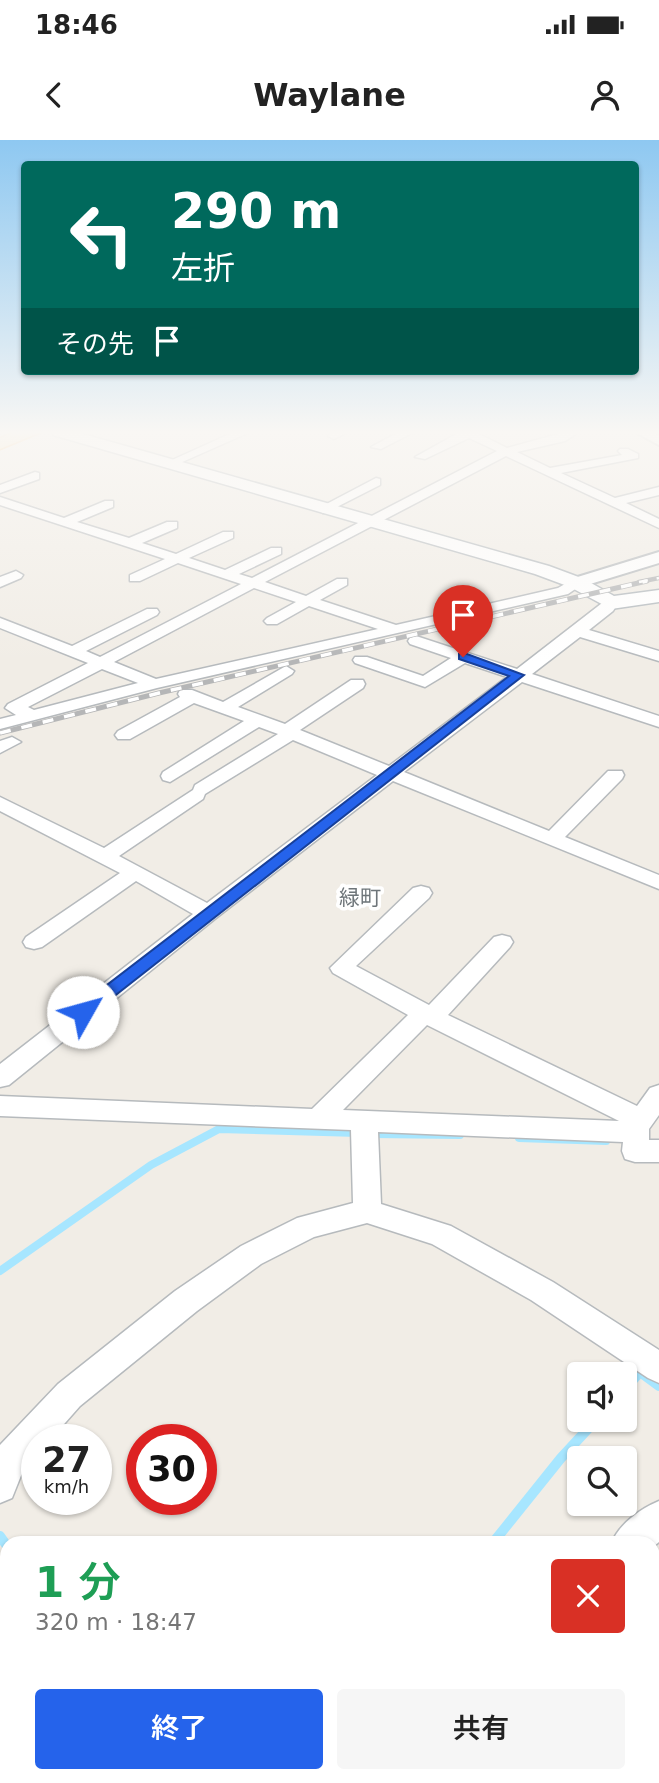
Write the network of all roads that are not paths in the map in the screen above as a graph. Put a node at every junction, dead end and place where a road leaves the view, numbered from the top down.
1 (18, 509) edge
2 (22, 509) edge
3 (98, 509) edge
4 (323, 509) edge
5 (396, 509) edge
6 (625, 509) edge
7 (0, 515) edge
8 (65, 522) junction
9 (370, 522) junction
10 (659, 524) edge
11 (172, 525) dead end
12 (228, 535) dead end
13 (129, 543) junction
14 (276, 551) dead end
15 (659, 557) edge
16 (176, 559) junction
17 (225, 575) junction
18 (16, 576) dead end
19 (135, 578) dead end
20 (342, 582) dead end
21 (0, 583) edge
22 (577, 583) junction
23 (252, 584) junction
24 (659, 596) edge
25 (306, 602) junction
26 (611, 603) junction
27 (152, 612) dead end
28 (272, 621) dead end
29 (0, 623) edge
30 (397, 630) junction
31 (579, 631) junction
32 (416, 641) dead end
33 (72, 652) junction
34 (659, 656) edge
35 (463, 657) junction
36 (361, 660) dead end
37 (102, 664) junction
38 (286, 671) dead end
39 (518, 675) junction
40 (155, 684) junction
41 (357, 684) dead end
42 (224, 708) junction
43 (34, 716) junction
44 (258, 720) junction
45 (659, 722) edge
46 (0, 724) edge
47 (289, 732) junction
48 (124, 735) dead end
49 (390, 774) junction
50 (615, 775) dead end
51 (170, 776) dead end
52 (0, 803) edge
53 (551, 840) junction
54 (105, 856) junction
55 (135, 872) junction
56 (659, 883) edge
57 (421, 893) dead end
58 (208, 913) junction
59 (34, 942) dead end
60 (502, 942) dead end
61 (428, 1015) junction
62 (0, 1078) edge
63 (659, 1095) edge
64 (0, 1106) edge
65 (317, 1120) junction
66 (365, 1122) junction
67 (639, 1126) junction
68 (659, 1150) edge
69 (367, 1211) junction
70 (659, 1368) edge
71 (4, 1465) edge
72 (659, 1518) edge
73 (638, 1536) edge

1 - 7 street
2 - 8 street
3 - 8 street
4 - 9 main road
5 - 9 street
6 - 10 street
8 - 13 street
9 - 22 main road
9 - 23 street
11 - 13 street
12 - 16 street
13 - 16 street
14 - 17 street
15 - 22 street
16 - 17 street
16 - 19 street
17 - 23 street
18 - 21 street
20 - 25 street
22 - 26 main road
22 - 30 street
23 - 25 street
23 - 37 street
24 - 26 main road
25 - 28 street
25 - 30 street
26 - 31 street
27 - 33 street
29 - 33 street
30 - 40 street
31 - 34 street
31 - 39 street
32 - 35 street
33 - 37 street
35 - 36 street
35 - 39 street
37 - 40 street
37 - 43 street
38 - 42 street
39 - 45 street
39 - 49 street
40 - 43 street
41 - 47 street
42 - 44 street
42 - 48 street
43 - 46 street
44 - 47 street
44 - 51 street
47 - 49 street
47 - 54 street
49 - 53 street
49 - 58 street
50 - 53 street
52 - 54 street
53 - 56 street
54 - 55 street
55 - 58 street
55 - 59 street
57 - 61 street
58 - 62 street
60 - 61 street
61 - 65 street
61 - 67 street
63 - 67 street
64 - 65 street
65 - 66 street
66 - 67 street
66 - 69 street
67 - 68 street
69 - 70 street
69 - 71 street
72 - 73 street

